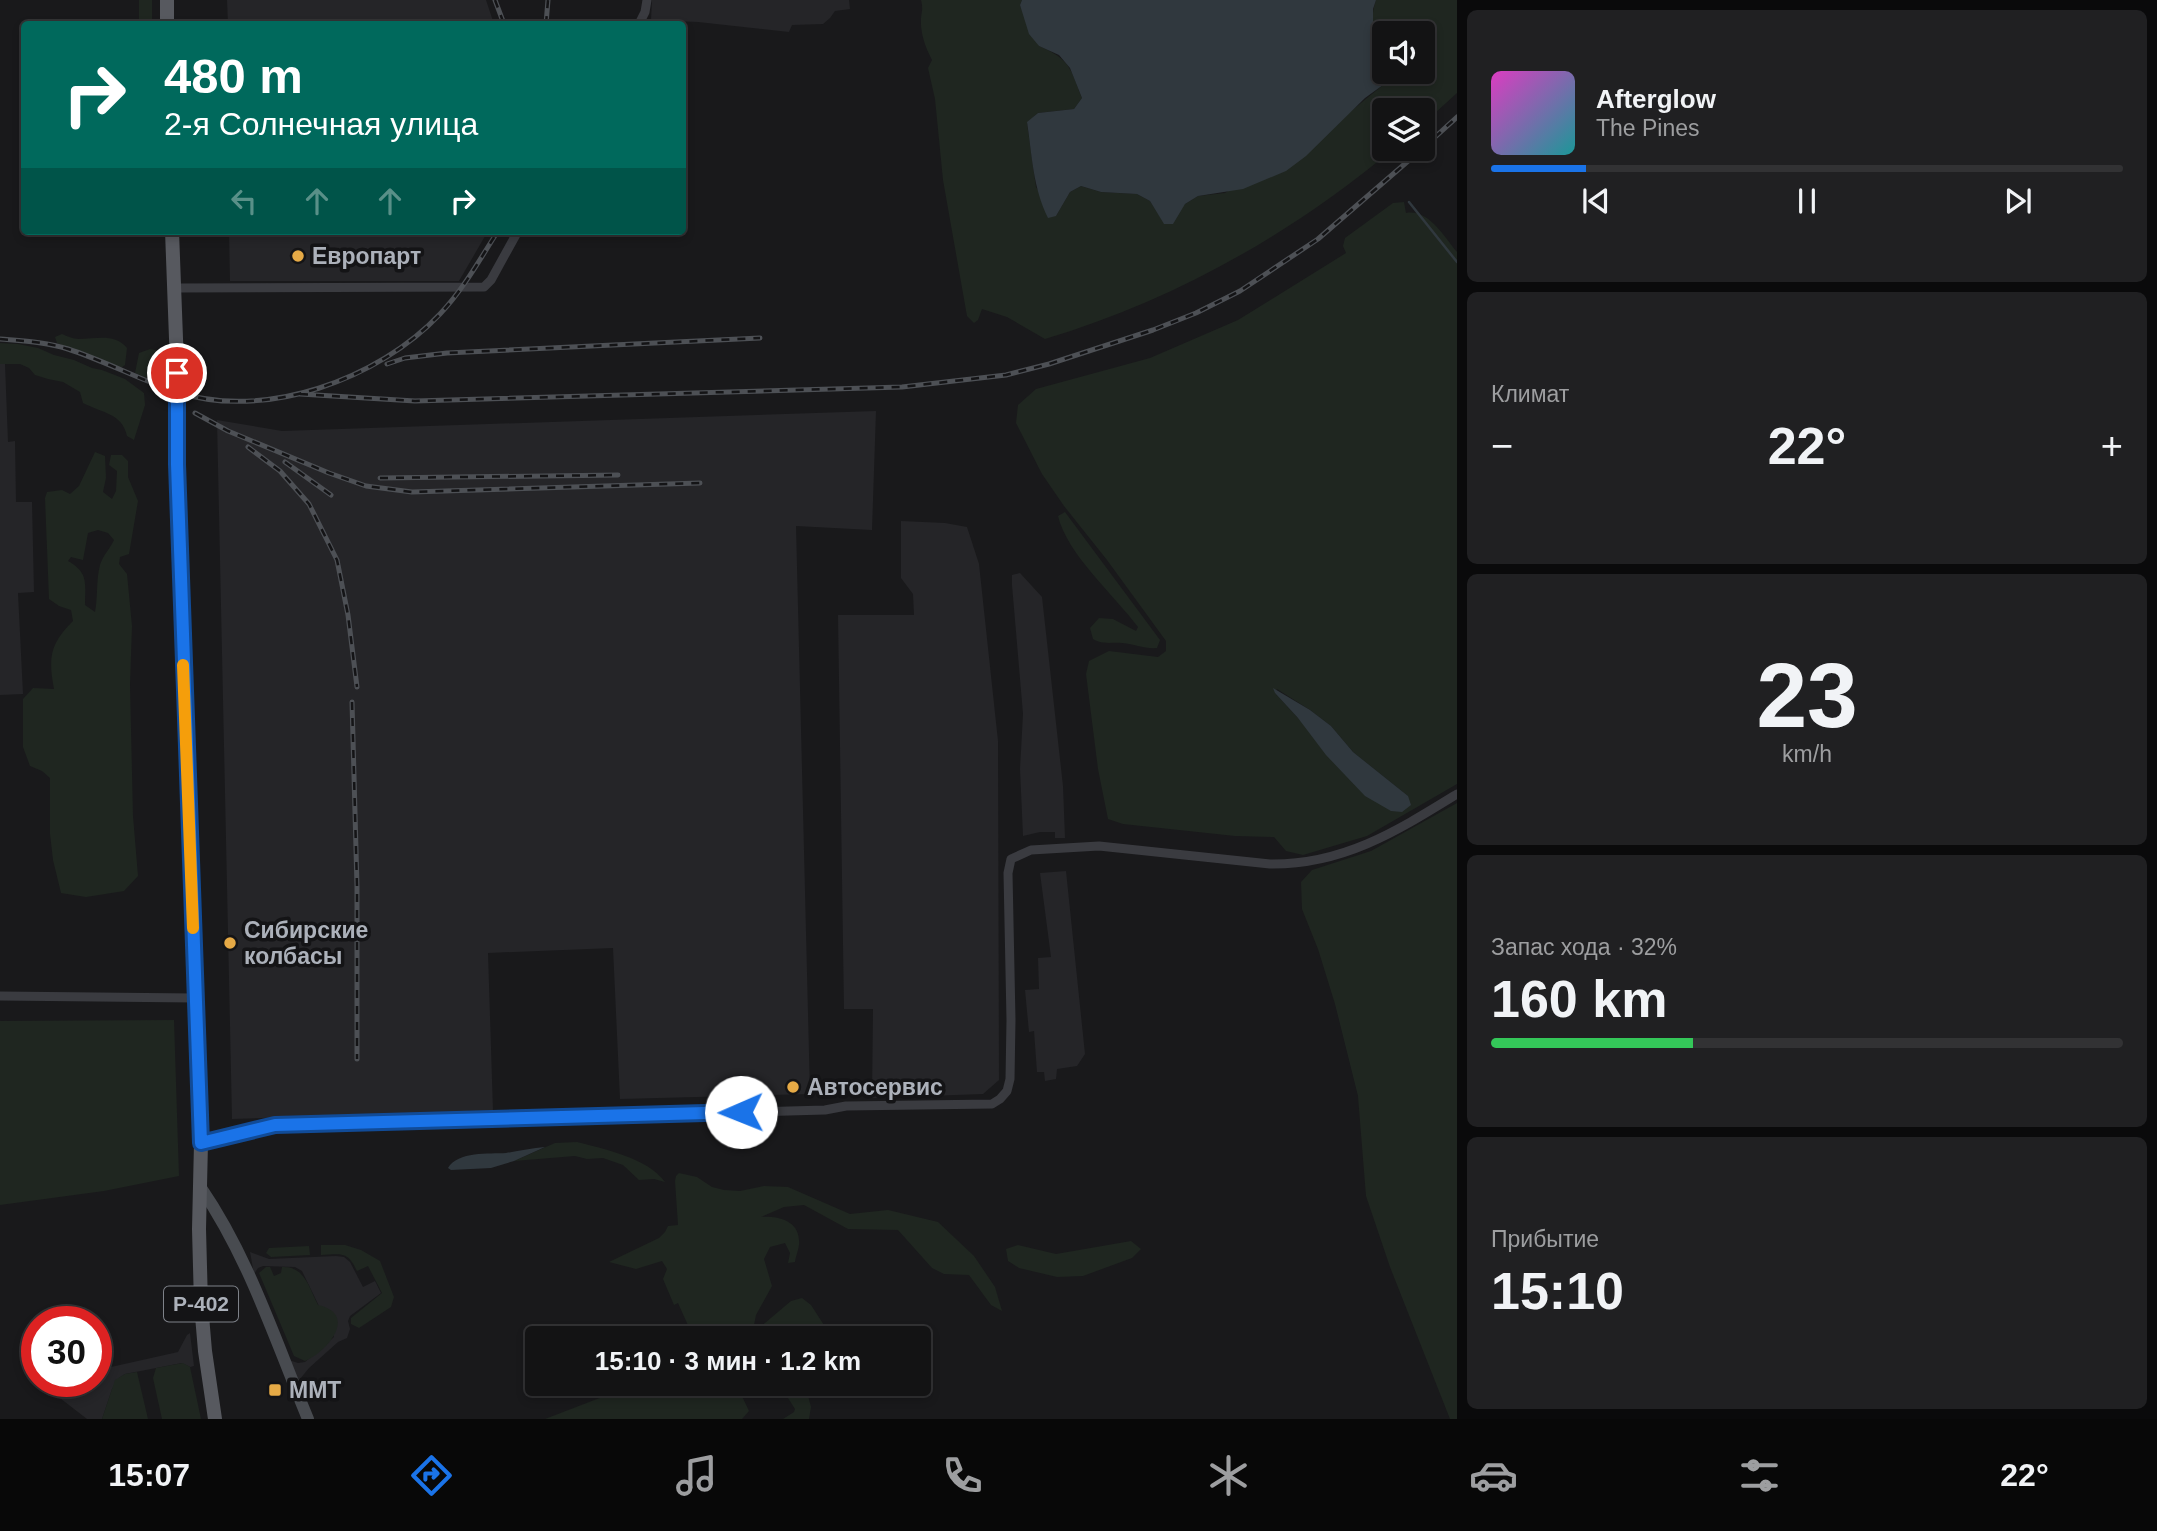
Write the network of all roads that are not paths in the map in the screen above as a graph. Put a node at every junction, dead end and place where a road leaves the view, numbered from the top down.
1 (167, 0) edge
2 (647, 0) edge
3 (167, 21) edge
4 (640, 21) edge
5 (172, 235) edge
6 (516, 235) edge
7 (175, 288) junction
8 (1457, 794) edge
9 (0, 996) edge
10 (194, 998) junction
11 (201, 1143) junction
12 (201, 1188) junction
13 (215, 1419) edge
14 (308, 1419) edge

1 - 3 main road
2 - 4 street
5 - 7 main road, Р-402
6 - 7 street
7 - 10 main road, Р-402
8 - 11 street
9 - 10 street
10 - 11 main road, Р-402
11 - 12 main road, Р-402
12 - 13 main road, Р-402
12 - 14 main road

